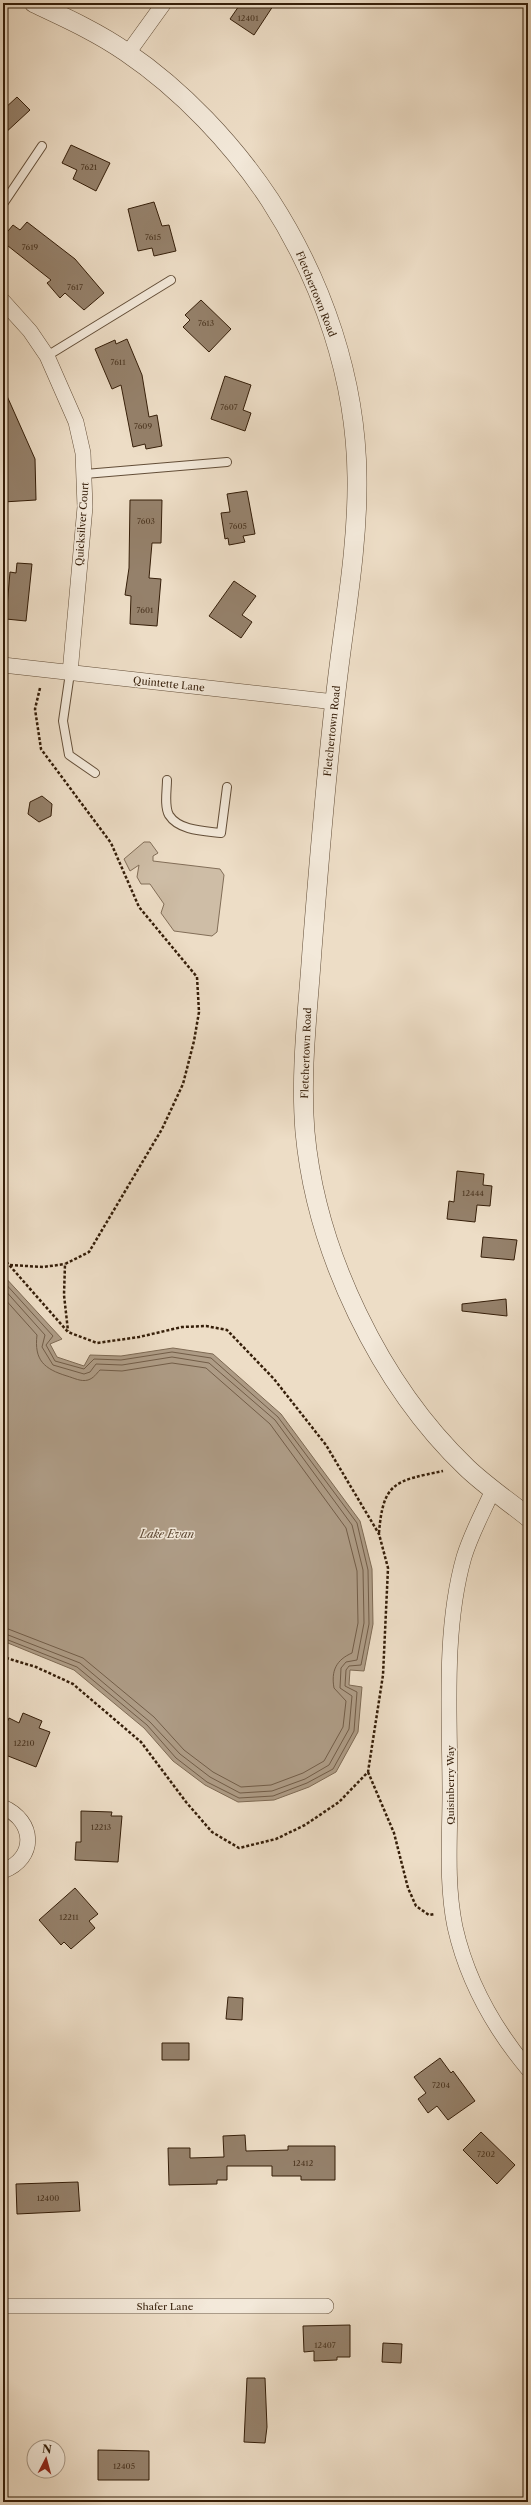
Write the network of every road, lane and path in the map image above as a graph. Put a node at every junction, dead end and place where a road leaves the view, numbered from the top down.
1 (34, 3) edge
2 (164, 3) edge
3 (128, 53) junction
4 (42, 146) dead end
5 (3, 204) edge
6 (171, 280) dead end
7 (3, 300) edge
8 (47, 356) junction
9 (227, 462) dead end
10 (85, 474) junction
11 (3, 665) edge
12 (70, 673) junction
13 (40, 688) dead end
14 (335, 702) junction
15 (95, 772) dead end
16 (168, 780) dead end
17 (227, 787) dead end
18 (3, 1258) edge
19 (65, 1264) junction
20 (10, 1265) junction
21 (68, 1332) junction
22 (465, 1467) junction
23 (493, 1490) junction
24 (528, 1517) edge
25 (379, 1534) junction
26 (3, 1657) edge
27 (368, 1772) junction
28 (3, 1807) edge
29 (3, 1871) edge
30 (453, 1911) junction
31 (528, 2069) edge
32 (3, 2306) edge
33 (326, 2306) dead end

1 - 3 street, Fletchertown Road
2 - 3 street
3 - 14 street, Fletchertown Road
4 - 5 lane
6 - 8 lane
7 - 8 street, Quicksilver Court
8 - 10 street, Quicksilver Court
9 - 10 lane
10 - 12 street, Quicksilver Court
11 - 12 street, Quintette Lane
12 - 14 street, Quintette Lane
12 - 15 lane
13 - 19 path
14 - 22 street, Fletchertown Road
16 - 17 lane
18 - 20 path
19 - 20 path
19 - 21 path
20 - 21 path
21 - 25 path
22 - 23 street, Fletchertown Road
22 - 25 path
23 - 24 street, Fletchertown Road
23 - 30 street, Quisinberry Way
25 - 27 path
26 - 27 path
27 - 30 path
28 - 29 street
30 - 31 street, Quisinberry Way
32 - 33 street, Shafer Lane

